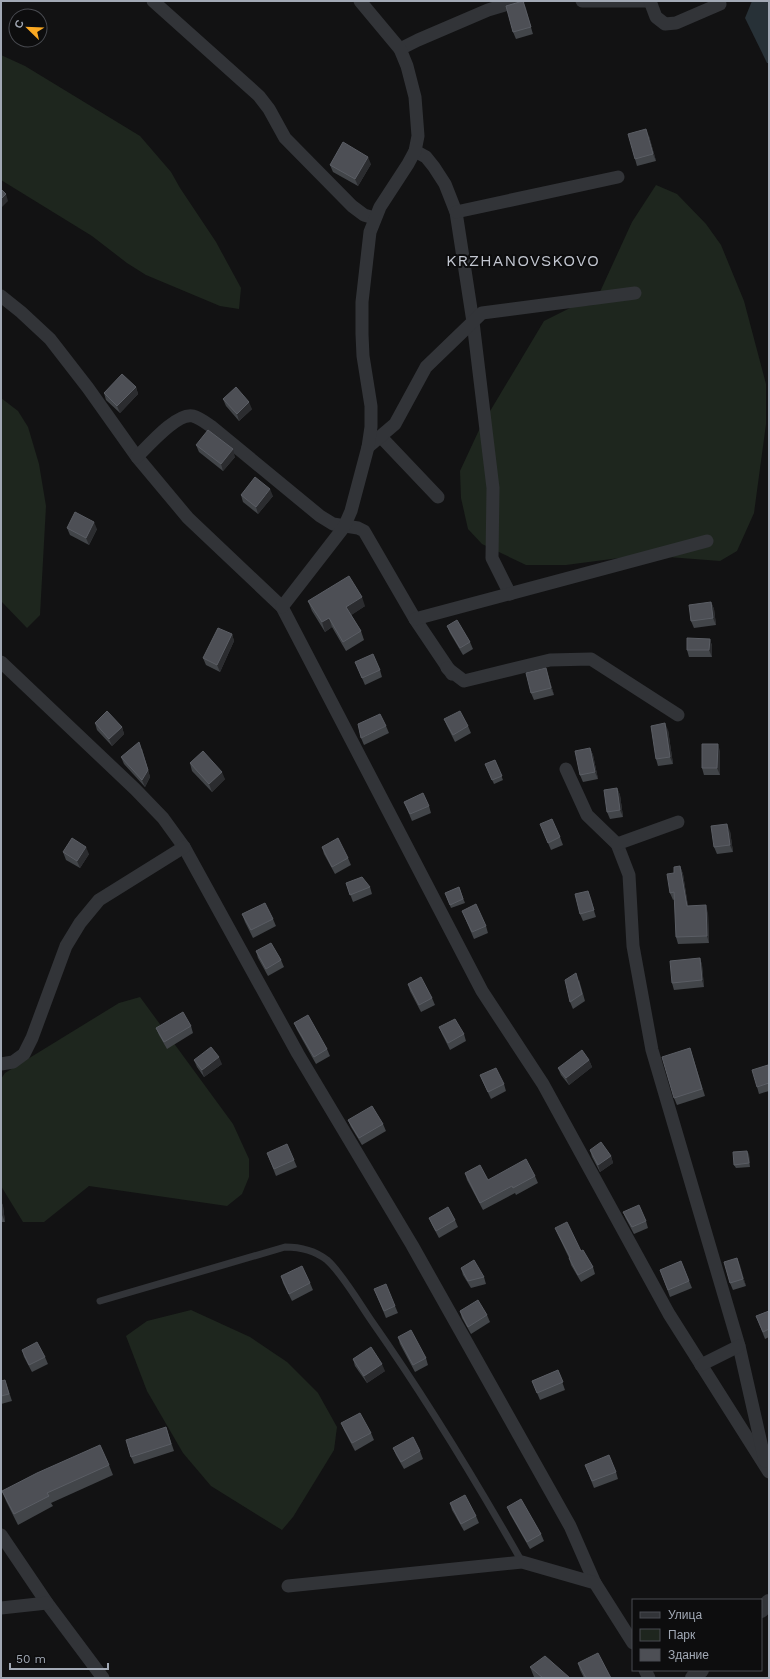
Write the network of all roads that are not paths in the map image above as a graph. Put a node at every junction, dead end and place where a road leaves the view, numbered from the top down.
1 (153, 1) edge
2 (360, 1) edge
3 (518, 1) edge
4 (582, 1) edge
5 (650, 1) edge
6 (720, 4) dead end
7 (400, 49) junction
8 (415, 151) junction
9 (618, 177) dead end
10 (456, 212) junction
11 (374, 218) junction
12 (635, 293) dead end
13 (1, 296) edge
14 (473, 322) junction
15 (381, 437) junction
16 (368, 447) junction
17 (137, 457) junction
18 (438, 496) dead end
19 (344, 527) junction
20 (707, 541) dead end
21 (510, 594) junction
22 (282, 606) junction
23 (414, 619) junction
24 (1, 662) edge
25 (678, 715) dead end
26 (566, 769) dead end
27 (678, 822) dead end
28 (617, 844) junction
29 (184, 847) junction
30 (1, 1064) edge
31 (100, 1301) dead end
32 (739, 1346) junction
33 (701, 1365) junction
34 (768, 1471) edge
35 (1, 1535) edge
36 (522, 1562) junction
37 (595, 1583) junction
38 (288, 1586) dead end
39 (47, 1603) junction
40 (1, 1608) edge
41 (632, 1641) edge
42 (103, 1678) edge

1 - 11 street
2 - 7 street
3 - 7 street
4 - 5 street
5 - 6 street
7 - 8 street
8 - 10 street
8 - 11 street
9 - 10 street
10 - 14 street
11 - 16 street
12 - 14 street
13 - 17 street
14 - 15 street
14 - 21 street
15 - 16 street
15 - 18 street
16 - 19 street
17 - 19 street
17 - 22 street
19 - 22 street
19 - 23 street
20 - 21 street
21 - 23 street
22 - 33 street
23 - 25 street
24 - 29 street
26 - 28 street
27 - 28 street
28 - 32 street
29 - 30 street
29 - 37 street
31 - 36 lane
32 - 33 street
32 - 34 street
33 - 34 street
35 - 39 street
36 - 37 street
36 - 38 street
37 - 41 street
39 - 40 street
39 - 42 street

